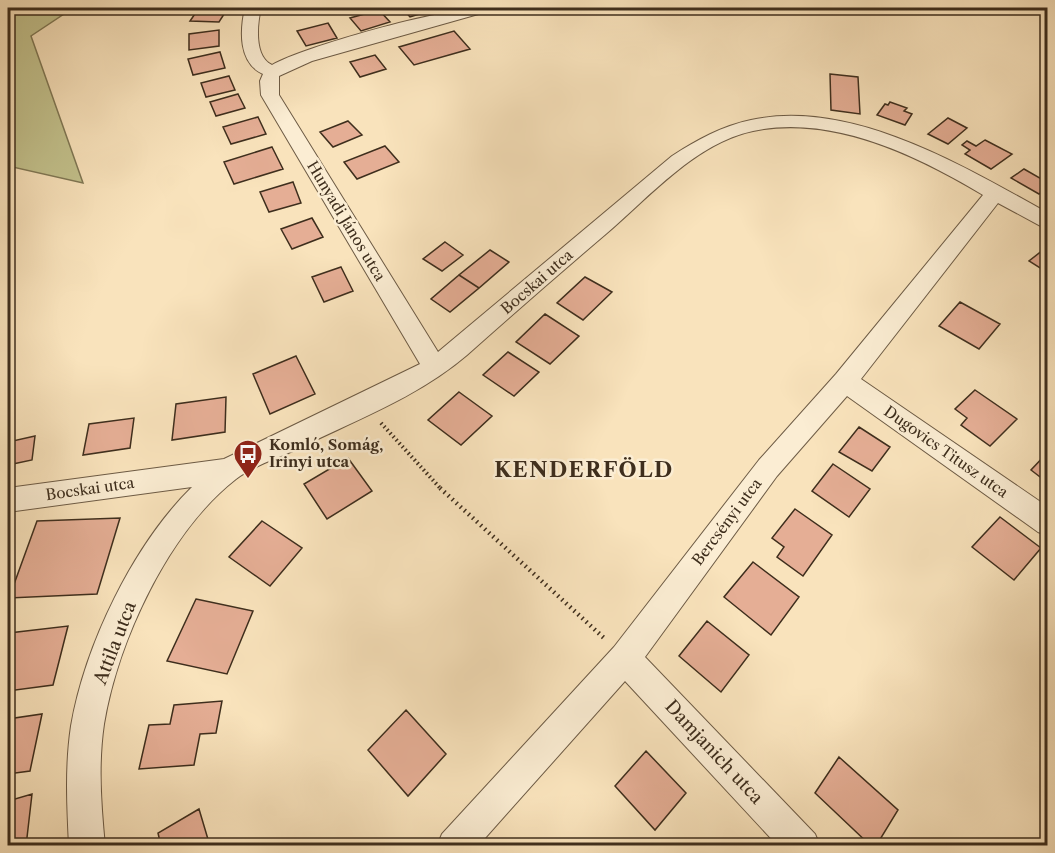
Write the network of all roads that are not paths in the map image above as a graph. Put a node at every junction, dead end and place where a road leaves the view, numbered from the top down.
1 (253, 8) edge
2 (480, 8) edge
3 (273, 72) junction
4 (995, 194) junction
5 (1047, 223) edge
6 (435, 368) junction
7 (845, 381) junction
8 (227, 470) junction
9 (8, 500) edge
10 (1047, 523) edge
11 (625, 658) junction
12 (87, 846) edge
13 (454, 846) edge
14 (803, 846) edge

1 - 3 street
2 - 3 street
3 - 6 street, Hunyadi János utca
4 - 5 street, Bocskai utca
4 - 6 street, Bocskai utca
4 - 7 street, Bercsényi utca
6 - 8 street, Bocskai utca
7 - 10 street, Dugovics Titusz utca
7 - 11 street, Bercsényi utca
8 - 9 street, Bocskai utca
8 - 12 street, Attila utca
11 - 13 street, Bercsényi utca
11 - 14 street, Damjanich utca

